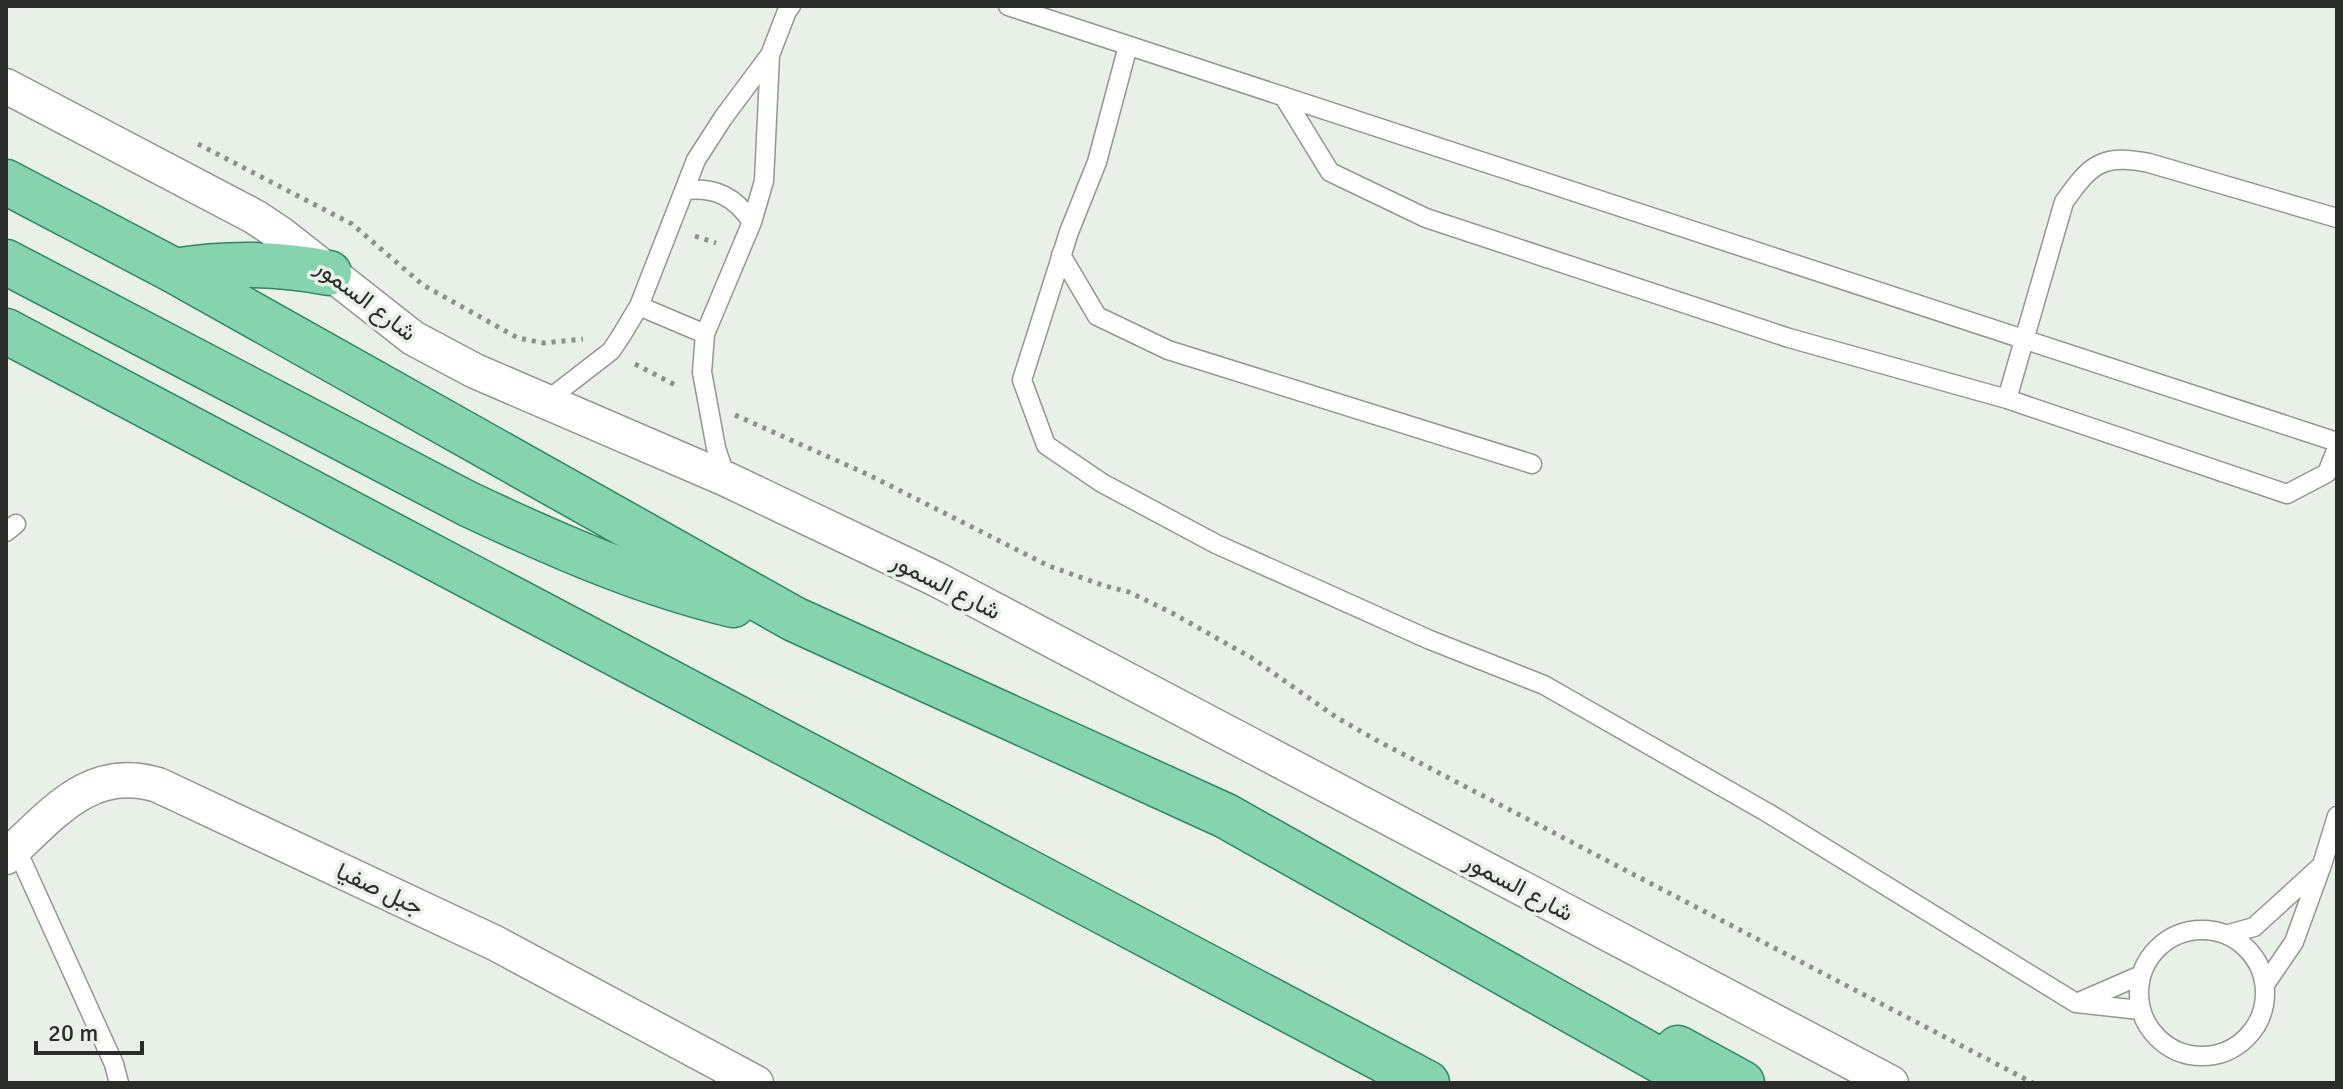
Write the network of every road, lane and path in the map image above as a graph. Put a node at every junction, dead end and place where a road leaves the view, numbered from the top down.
1 (791, 6) edge
2 (1008, 6) edge
3 (1128, 46) junction
4 (770, 55) junction
5 (6, 86) edge
6 (1284, 97) junction
7 (198, 144) dead end
8 (6, 182) edge
9 (686, 190) junction
10 (2334, 217) edge
11 (752, 222) junction
12 (671, 228) junction
13 (739, 251) junction
14 (1061, 255) junction
15 (6, 262) edge
16 (175, 271) junction
17 (329, 273) junction
18 (639, 306) junction
19 (6, 331) edge
20 (705, 334) junction
21 (2024, 340) junction
22 (611, 351) junction
23 (6, 353) edge
24 (60, 359) junction
25 (2007, 399) junction
26 (545, 402) junction
27 (707, 403) junction
28 (2337, 445) edge
29 (1532, 464) dead end
30 (726, 479) junction
31 (794, 619) junction
32 (2337, 816) edge
33 (11, 852) edge
34 (2322, 865) junction
35 (2229, 934) junction
36 (2139, 976) junction
37 (2266, 983) junction
38 (1543, 995) junction
39 (2076, 1003) junction
40 (2140, 1010) junction
41 (119, 1083) edge
42 (756, 1083) edge
43 (1427, 1083) edge
44 (1700, 1083) edge
45 (1742, 1083) edge
46 (1891, 1083) edge
47 (2033, 1083) edge

1 - 4 lane
2 - 3 lane
3 - 6 lane
3 - 14 lane
4 - 9 lane
4 - 11 lane
5 - 17 street, شارع السمور
6 - 21 lane
6 - 25 lane
7 - 22 path
8 - 16 main road
9 - 11 lane
9 - 12 lane
10 - 21 lane
11 - 13 lane
12 - 13 path
12 - 18 lane
13 - 20 lane
14 - 29 lane
14 - 39 lane
15 - 31 main road
16 - 17 main road
16 - 31 main road
17 - 26 street, شارع السمور
18 - 20 lane
18 - 22 lane
19 - 24 main road
20 - 27 lane
21 - 25 lane
21 - 28 lane
22 - 26 lane
22 - 27 path
23 - 24 street
24 - 43 main road
25 - 28 lane
26 - 30 street, شارع السمور
27 - 30 lane
27 - 47 path
30 - 46 street, شارع السمور
31 - 38 main road
32 - 34 lane
33 - 41 lane
33 - 42 street, جبل صفيا
34 - 35 lane
34 - 37 lane
35 - 36 lane
35 - 37 lane
36 - 39 lane
36 - 40 lane
37 - 40 lane
38 - 44 main road
38 - 45 main road
39 - 40 lane

